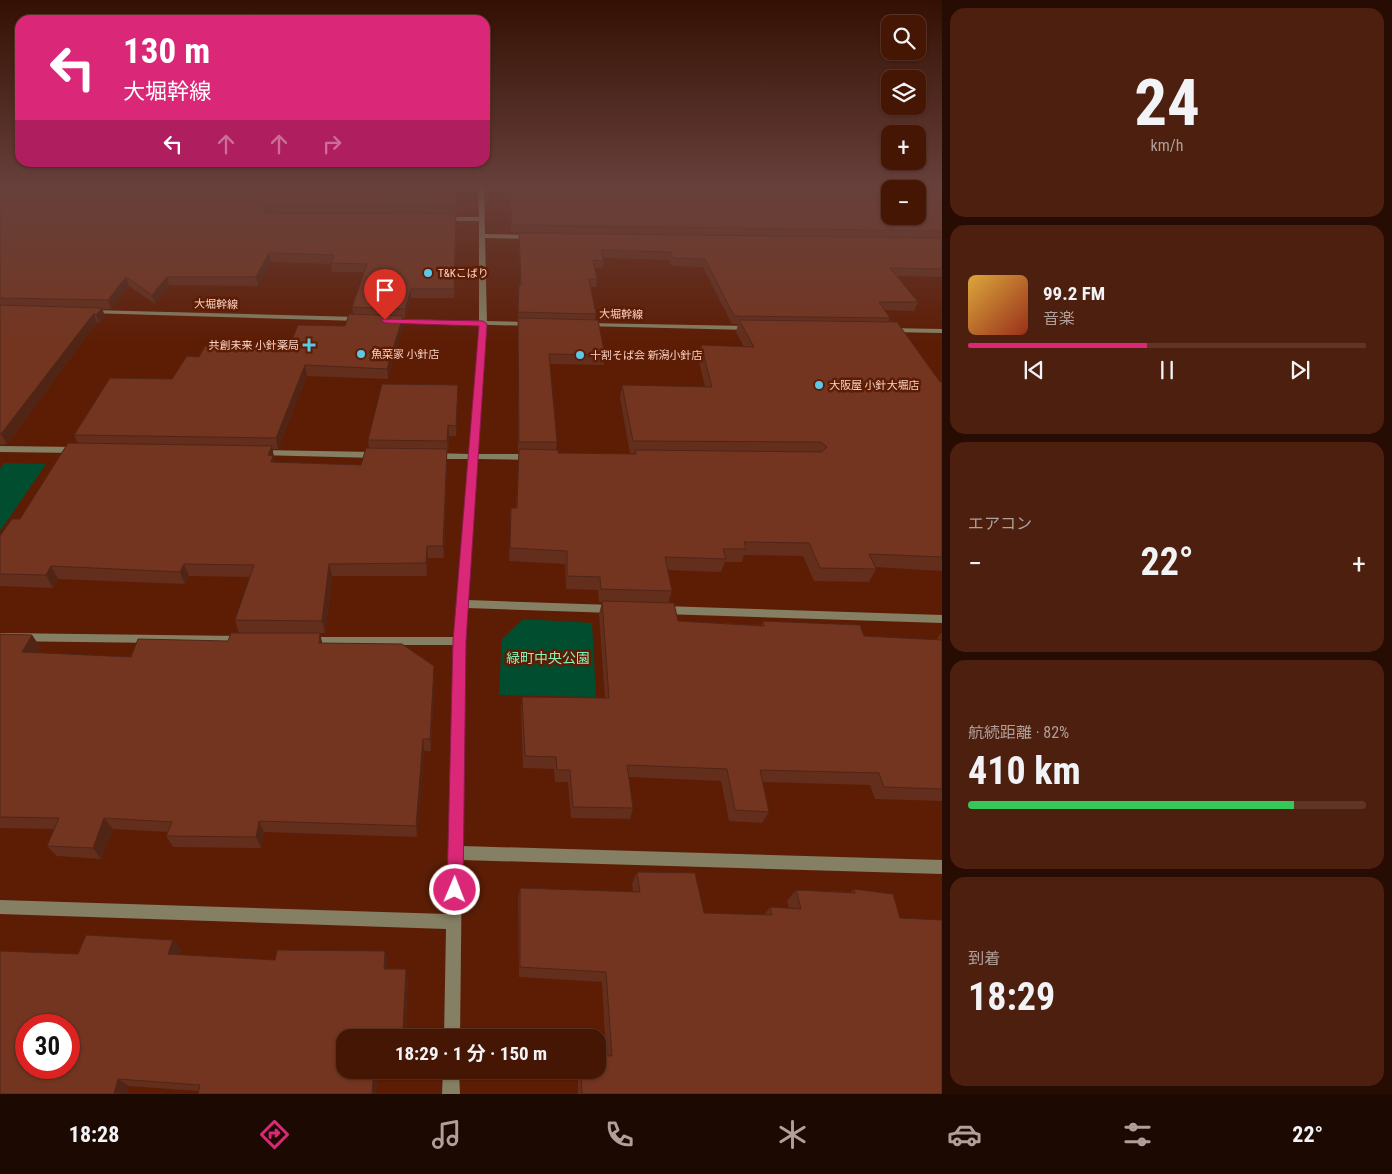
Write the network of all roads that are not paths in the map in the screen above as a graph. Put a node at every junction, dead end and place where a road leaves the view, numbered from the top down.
1 (482, 239) edge
2 (79, 312) edge
3 (366, 320) edge
4 (385, 320) edge
5 (483, 324) junction
6 (540, 324) edge
7 (578, 325) edge
8 (753, 328) edge
9 (882, 330) edge
10 (942, 331) edge
11 (0, 449) edge
12 (89, 450) edge
13 (246, 453) edge
14 (384, 456) edge
15 (424, 456) edge
16 (473, 457) junction
17 (542, 458) edge
18 (462, 604) junction
19 (628, 609) edge
20 (648, 610) edge
21 (942, 619) edge
22 (0, 637) edge
23 (257, 641) edge
24 (296, 641) edge
25 (459, 641) junction
26 (456, 853) junction
27 (942, 867) edge
28 (0, 907) edge
29 (454, 922) junction
30 (452, 1029) edge
31 (451, 1079) edge
32 (451, 1094) edge

1 - 5 street
2 - 3 street, 大堀幹線
4 - 5 street
5 - 6 street
5 - 16 street
7 - 8 street, 大堀幹線
9 - 10 street
11 - 12 street
13 - 14 street
15 - 16 street
16 - 17 street
16 - 18 street
18 - 19 street
18 - 25 street
20 - 21 street
22 - 23 street
24 - 25 street
25 - 26 street
26 - 27 street
26 - 29 street
28 - 29 street
29 - 30 street
31 - 32 street

